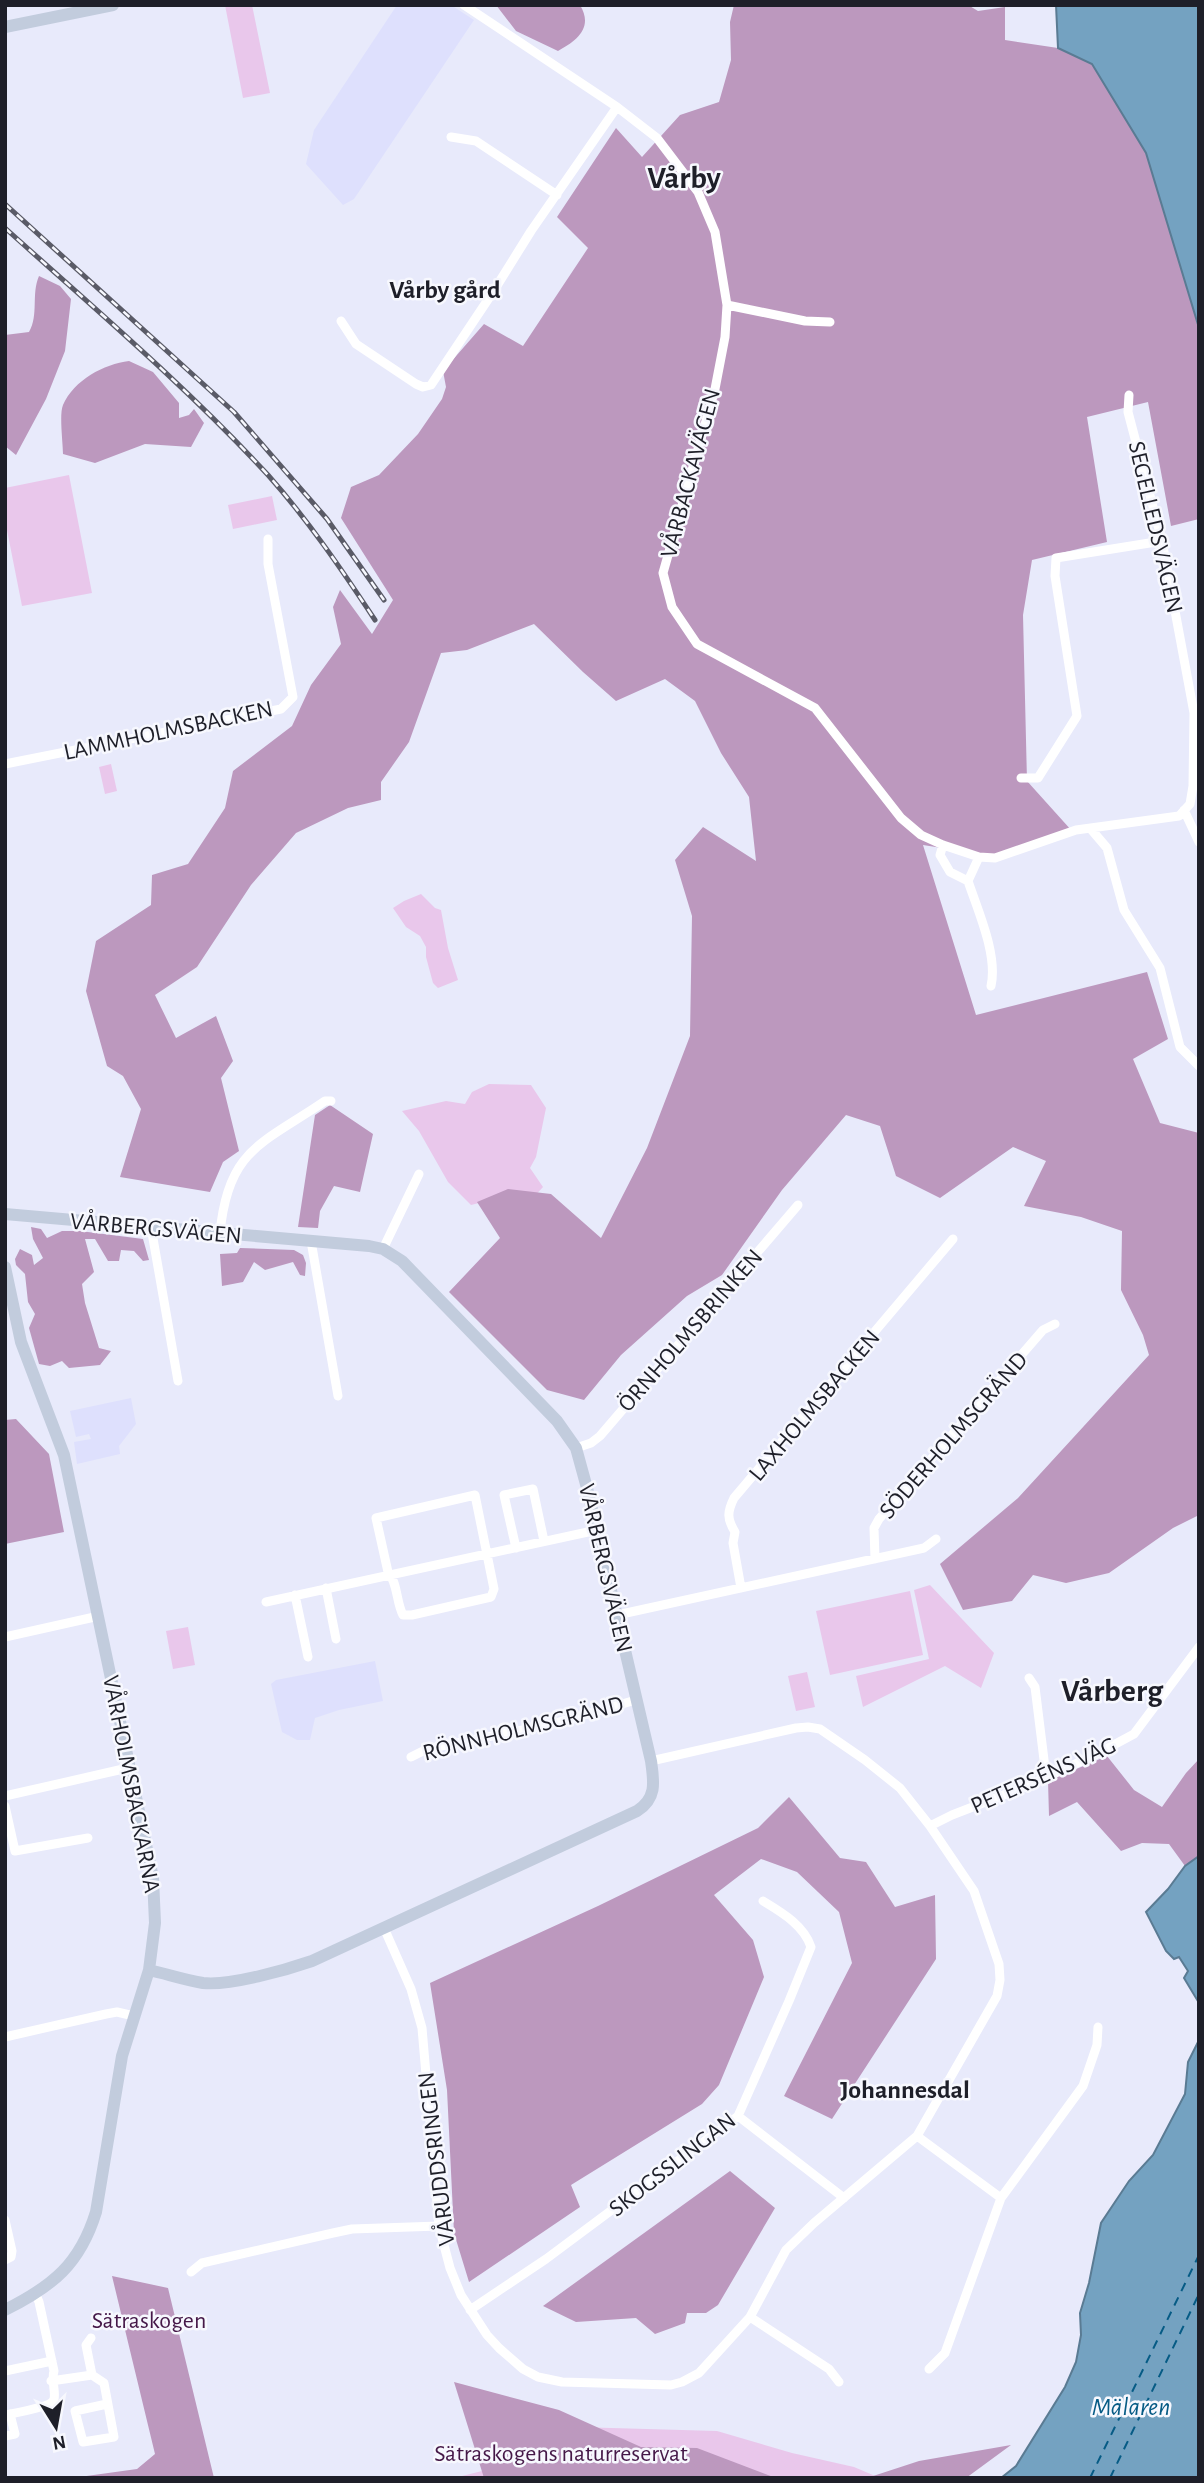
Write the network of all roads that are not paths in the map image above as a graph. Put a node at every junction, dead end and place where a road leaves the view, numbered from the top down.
1 (113, 5) edge
2 (464, 5) edge
3 (5, 27) edge
4 (617, 107) junction
5 (451, 137) dead end
6 (557, 195) junction
7 (727, 305) junction
8 (341, 321) dead end
9 (830, 322) dead end
10 (1129, 395) dead end
11 (268, 539) dead end
12 (1162, 541) junction
13 (5, 764) edge
14 (1021, 778) dead end
15 (1184, 810) junction
16 (1090, 828) junction
17 (1199, 842) edge
18 (943, 845) junction
19 (979, 857) junction
20 (968, 881) junction
21 (991, 986) dead end
22 (1199, 1066) edge
23 (331, 1101) dead end
24 (419, 1174) dead end
25 (798, 1205) dead end
26 (5, 1214) edge
27 (151, 1227) junction
28 (220, 1233) junction
29 (953, 1239) dead end
30 (311, 1241) junction
31 (383, 1250) junction
32 (5, 1267) edge
33 (8, 1292) edge
34 (1055, 1324) dead end
35 (178, 1381) dead end
36 (338, 1396) dead end
37 (576, 1448) junction
38 (597, 1530) junction
39 (936, 1539) dead end
40 (544, 1541) junction
41 (516, 1548) junction
42 (487, 1555) junction
43 (875, 1559) junction
44 (392, 1576) junction
45 (326, 1588) junction
46 (741, 1588) junction
47 (295, 1595) junction
48 (266, 1602) dead end
49 (617, 1615) junction
50 (99, 1616) junction
51 (5, 1637) edge
52 (336, 1639) dead end
53 (1199, 1647) edge
54 (308, 1657) dead end
55 (1029, 1678) dead end
56 (636, 1700) junction
57 (411, 1757) dead end
58 (650, 1761) junction
59 (132, 1767) junction
60 (1046, 1776) junction
61 (5, 1796) edge
62 (5, 1806) edge
63 (930, 1826) junction
64 (89, 1838) dead end
65 (763, 1901) dead end
66 (384, 1928) junction
67 (149, 1970) junction
68 (134, 2015) junction
69 (1098, 2027) dead end
70 (5, 2037) edge
71 (738, 2116) junction
72 (917, 2136) junction
73 (844, 2198) junction
74 (1001, 2198) junction
75 (6, 2224) edge
76 (439, 2226) junction
77 (5, 2260) edge
78 (191, 2272) dead end
79 (36, 2295) junction
80 (470, 2310) junction
81 (5, 2311) edge
82 (750, 2318) junction
83 (91, 2338) dead end
84 (52, 2361) junction
85 (929, 2369) dead end
86 (5, 2371) edge
87 (92, 2375) junction
88 (51, 2381) junction
89 (839, 2382) dead end
90 (107, 2404) junction
91 (8, 2414) edge
92 (5, 2436) edge

1 - 3 street
2 - 4 street, VÅRBACKAVÄGEN
4 - 6 street
4 - 7 street, VÅRBACKAVÄGEN
5 - 6 street
6 - 8 street
7 - 9 street
7 - 18 street, VÅRBACKAVÄGEN
10 - 12 street, SEGELLEDSVÄGEN
11 - 13 street, LAMMHOLMSBACKEN
12 - 14 street
12 - 15 street, SEGELLEDSVÄGEN
15 - 16 street
15 - 17 street
16 - 19 street, VÅRBACKAVÄGEN
16 - 22 street
18 - 19 street, VÅRBACKAVÄGEN
18 - 20 street
19 - 20 street
20 - 21 street
23 - 28 street
24 - 31 street
25 - 37 street, ÖRNHOLMSBRINKEN
26 - 27 street, VÅRBERGSVÄGEN
27 - 28 street, VÅRBERGSVÄGEN
27 - 35 street
28 - 30 street, VÅRBERGSVÄGEN
29 - 46 street, LAXHOLMSBACKEN
30 - 31 street, VÅRBERGSVÄGEN
30 - 36 street
31 - 37 street, VÅRBERGSVÄGEN
32 - 33 street, VÅRHOLMSBACKARNA
33 - 50 street, VÅRHOLMSBACKARNA
34 - 43 street, SÖDERHOLMSGRÄND
37 - 38 street, VÅRBERGSVÄGEN
38 - 40 street
38 - 49 street, VÅRBERGSVÄGEN
39 - 43 street, SÖDERHOLMSGRÄND
40 - 41 street
40 - 41 street
41 - 42 street
42 - 44 street
42 - 44 street
42 - 44 street
43 - 46 street, SÖDERHOLMSGRÄND
44 - 45 street
45 - 47 street
45 - 52 street
46 - 49 street, SÖDERHOLMSGRÄND
47 - 48 street
47 - 54 street
49 - 56 street, VÅRBERGSVÄGEN
50 - 51 street
50 - 59 street, VÅRHOLMSBACKARNA
53 - 60 street, PETERSÉNS VÄG
55 - 60 street
56 - 57 street, RÖNNHOLMSGRÄND
56 - 58 street, VÅRBERGSVÄGEN
58 - 63 street, VÅRUDDSRINGEN
58 - 66 street, VÅRBERGSVÄGEN
59 - 61 street
59 - 67 street, VÅRHOLMSBACKARNA
60 - 63 street, PETERSÉNS VÄG
62 - 64 street
63 - 72 street, VÅRUDDSRINGEN
65 - 71 street, SKOGSSLINGAN
66 - 67 street, VÅRBERGSVÄGEN
66 - 76 street, VÅRUDDSRINGEN
67 - 68 street, VÅRHOLMSBACKARNA
68 - 70 street
68 - 79 street, VÅRHOLMSBACKARNA
69 - 74 street
71 - 73 street
71 - 80 street, SKOGSSLINGAN
72 - 73 street, VÅRUDDSRINGEN
72 - 74 street
73 - 82 street, VÅRUDDSRINGEN
74 - 85 street
75 - 77 street
76 - 78 street
76 - 80 street, VÅRUDDSRINGEN
79 - 81 street, VÅRHOLMSBACKARNA
79 - 84 street
80 - 82 street, VÅRUDDSRINGEN
82 - 89 street
83 - 87 street
84 - 86 street
84 - 88 street
87 - 88 street
87 - 90 street
88 - 91 street
90 - 90 street
91 - 92 street

